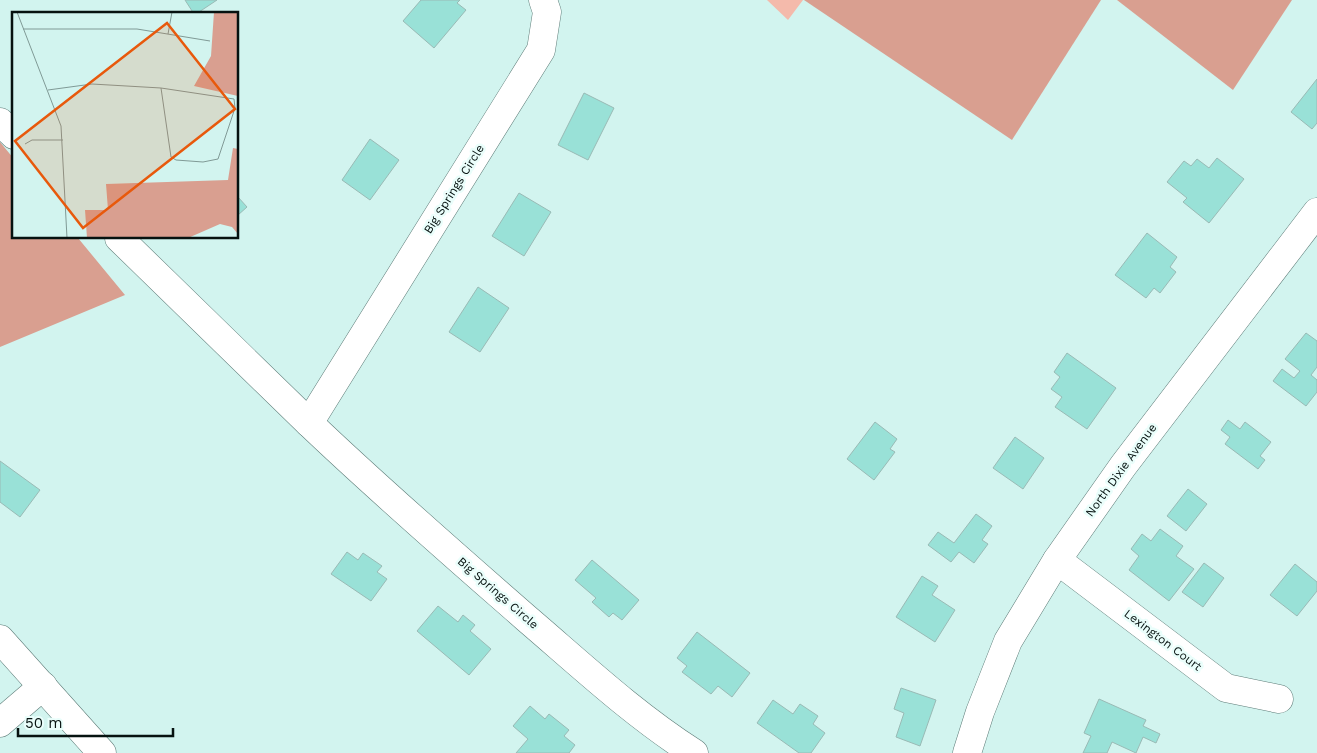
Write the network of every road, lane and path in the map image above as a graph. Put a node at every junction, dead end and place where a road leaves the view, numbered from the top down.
1 (543, 0) edge
2 (0, 122) edge
3 (12, 133) edge
4 (1317, 212) edge
5 (120, 239) edge
6 (309, 423) junction
7 (1057, 560) junction
8 (0, 639) edge
9 (43, 686) junction
10 (1279, 699) dead end
11 (0, 723) edge
12 (102, 753) edge
13 (694, 753) edge
14 (967, 753) edge

1 - 6 street, Big Springs Circle
2 - 3 street
4 - 7 street, North Dixie Avenue
5 - 6 street, Big Springs Circle
6 - 13 street, Big Springs Circle
7 - 10 street, Lexington Court
7 - 14 street, North Dixie Avenue
8 - 9 street
9 - 11 street
9 - 12 street

